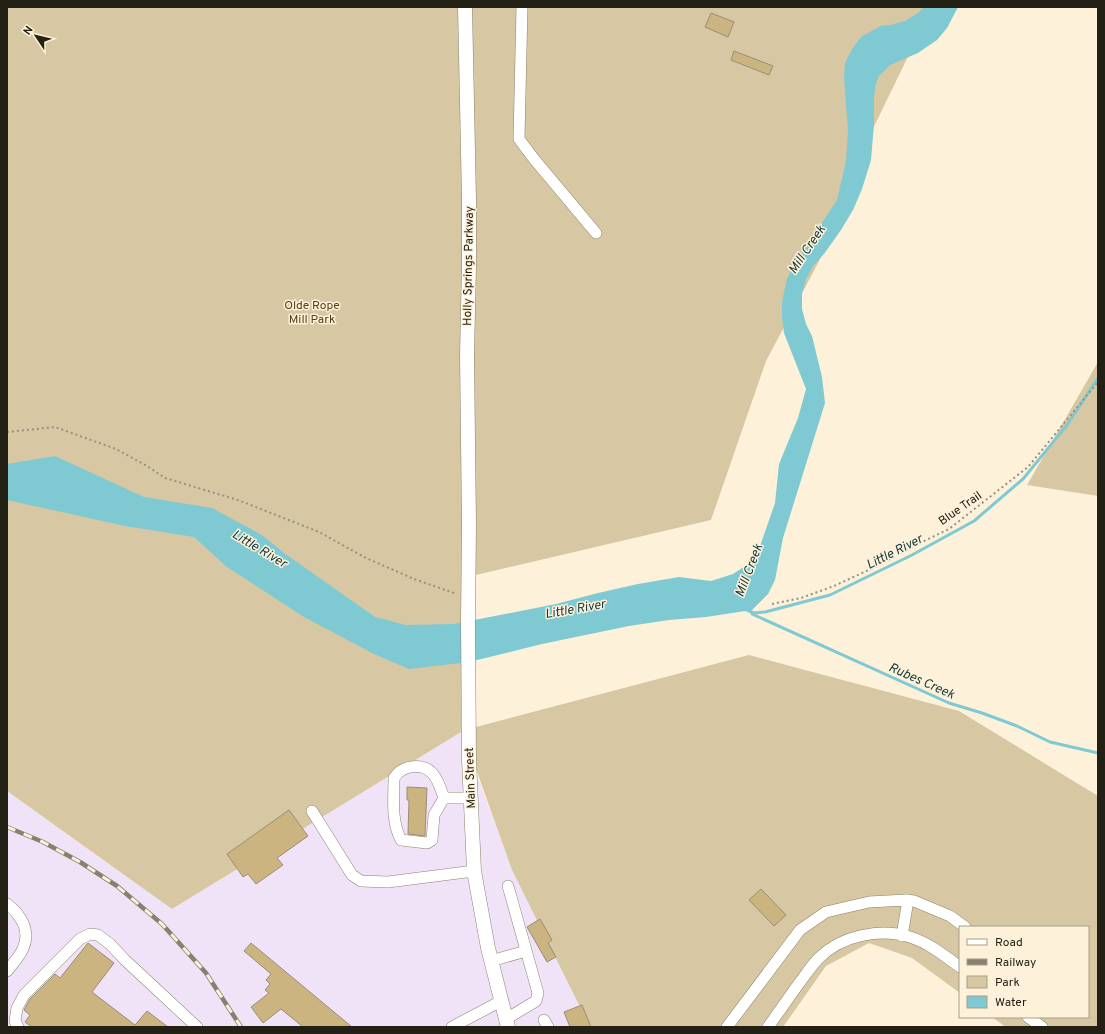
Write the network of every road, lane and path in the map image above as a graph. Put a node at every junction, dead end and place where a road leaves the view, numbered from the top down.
1 (465, 7) edge
2 (522, 7) edge
3 (596, 233) dead end
4 (1098, 382) edge
5 (7, 432) edge
6 (469, 525) joint
7 (458, 595) dead end
8 (772, 604) dead end
9 (444, 798) junction
10 (471, 798) junction
11 (312, 811) dead end
12 (474, 872) junction
13 (508, 886) dead end
14 (908, 900) junction
15 (7, 904) edge
16 (964, 926) edge
17 (902, 936) junction
18 (526, 951) junction
19 (492, 961) junction
20 (959, 966) edge
21 (7, 971) edge
22 (501, 1001) junction
23 (1029, 1018) edge
24 (507, 1023) edge
25 (18, 1027) edge
26 (197, 1027) edge
27 (452, 1027) edge
28 (727, 1027) edge
29 (768, 1027) edge
30 (1042, 1027) edge

1 - 6 main road, Holly Springs Parkway
2 - 3 street
4 - 8 path, Blue Trail
5 - 7 path
6 - 10 main road, Main Street
9 - 9 street
9 - 10 street
10 - 12 main road, Main Street
11 - 12 street
12 - 19 main road, Main Street
13 - 18 street
14 - 16 street
14 - 17 street
14 - 28 street
15 - 21 street
17 - 20 street
17 - 29 street
18 - 19 street
18 - 24 street
19 - 22 main road, Main Street
22 - 24 main road, Main Street
22 - 27 street
23 - 30 street
25 - 26 street

